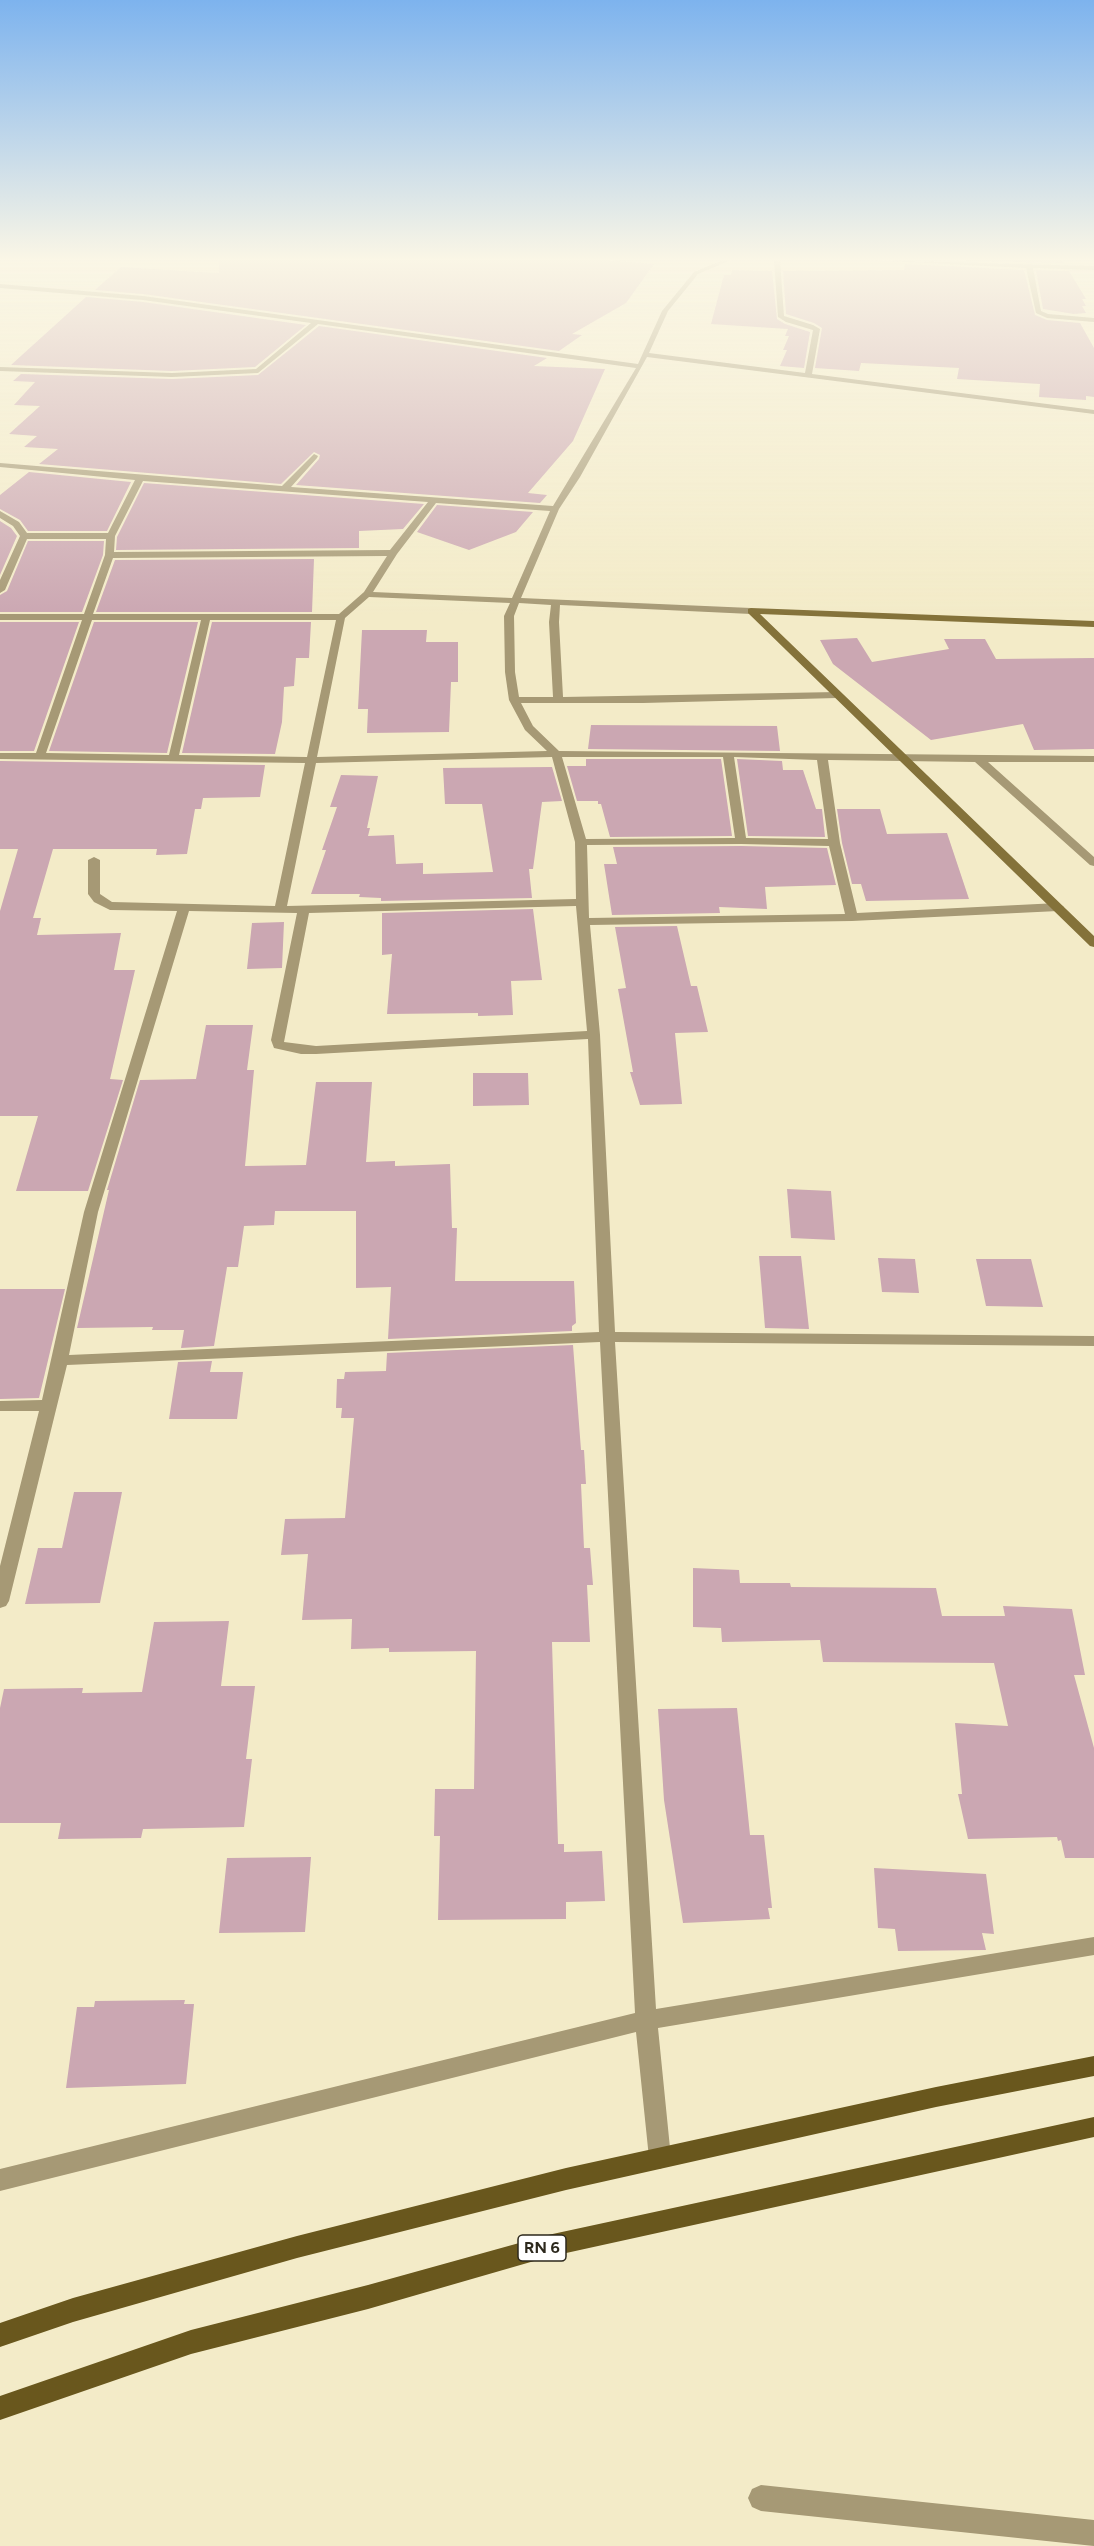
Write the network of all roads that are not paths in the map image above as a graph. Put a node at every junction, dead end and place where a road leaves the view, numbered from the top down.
1 (633, 379) edge
2 (823, 379) edge
3 (1094, 412) edge
4 (314, 456) dead end
5 (0, 465) edge
6 (140, 478) junction
7 (285, 489) junction
8 (435, 500) junction
9 (555, 509) junction
10 (0, 514) edge
11 (24, 536) junction
12 (111, 536) junction
13 (393, 553) junction
14 (109, 555) junction
15 (0, 590) edge
16 (367, 594) junction
17 (515, 600) junction
18 (555, 602) junction
19 (751, 611) junction
20 (0, 617) edge
21 (89, 617) junction
22 (206, 617) junction
23 (340, 617) junction
24 (1094, 624) edge
25 (837, 695) junction
26 (514, 700) junction
27 (558, 700) junction
28 (556, 754) junction
29 (728, 754) junction
30 (0, 756) edge
31 (40, 757) junction
32 (822, 757) junction
33 (904, 759) junction
34 (1094, 759) edge
35 (173, 760) junction
36 (312, 760) junction
37 (979, 760) junction
38 (741, 841) junction
39 (581, 842) junction
40 (834, 843) junction
41 (94, 860) dead end
42 (1094, 863) edge
43 (582, 902) junction
44 (1058, 908) junction
45 (184, 909) junction
46 (304, 910) junction
47 (280, 911) junction
48 (852, 917) junction
49 (585, 922) junction
50 (1094, 944) edge
51 (594, 1035) junction
52 (607, 1337) junction
53 (1094, 1341) edge
54 (60, 1360) junction
55 (49, 1405) junction
56 (0, 1406) edge
57 (0, 1601) edge
58 (1094, 1946) edge
59 (646, 2020) junction
60 (1094, 2067) edge
61 (1094, 2127) edge
62 (660, 2158) junction
63 (0, 2180) edge
64 (0, 2335) edge
65 (0, 2408) edge
66 (761, 2498) dead end
67 (1094, 2533) edge

1 - 9 street
2 - 3 street
4 - 7 street
5 - 6 street
6 - 7 street
6 - 12 street
7 - 8 street
8 - 9 street
8 - 13 street
9 - 17 street
10 - 11 street
11 - 12 street
11 - 15 street
12 - 14 street
13 - 14 street
13 - 16 street
14 - 21 street
16 - 17 street
16 - 23 street
17 - 18 street
17 - 26 street
18 - 19 street
18 - 27 street
19 - 24 street
19 - 25 street
20 - 21 street
21 - 22 street
21 - 31 street
22 - 23 street
22 - 35 street
23 - 36 street
25 - 27 street
25 - 33 street
26 - 27 street
26 - 28 street
28 - 29 street
28 - 36 street
28 - 39 street
29 - 32 street
29 - 38 street
30 - 31 street
31 - 35 street
32 - 33 street
32 - 40 street
33 - 37 street
33 - 44 street
34 - 37 street
35 - 36 street
36 - 47 street
37 - 42 street
38 - 39 street
38 - 40 street
39 - 43 street
40 - 48 street
41 - 45 street
43 - 46 street
43 - 49 street
44 - 48 street
44 - 50 street
45 - 47 street
45 - 54 street
46 - 47 street
46 - 51 street
48 - 49 street
49 - 51 street
51 - 52 street
52 - 53 street
52 - 54 street
52 - 59 street
54 - 55 street
55 - 56 street
55 - 57 street
58 - 59 street
59 - 62 street
59 - 63 street
60 - 62 main road
61 - 65 main road, RN 6
62 - 64 main road
66 - 67 street

